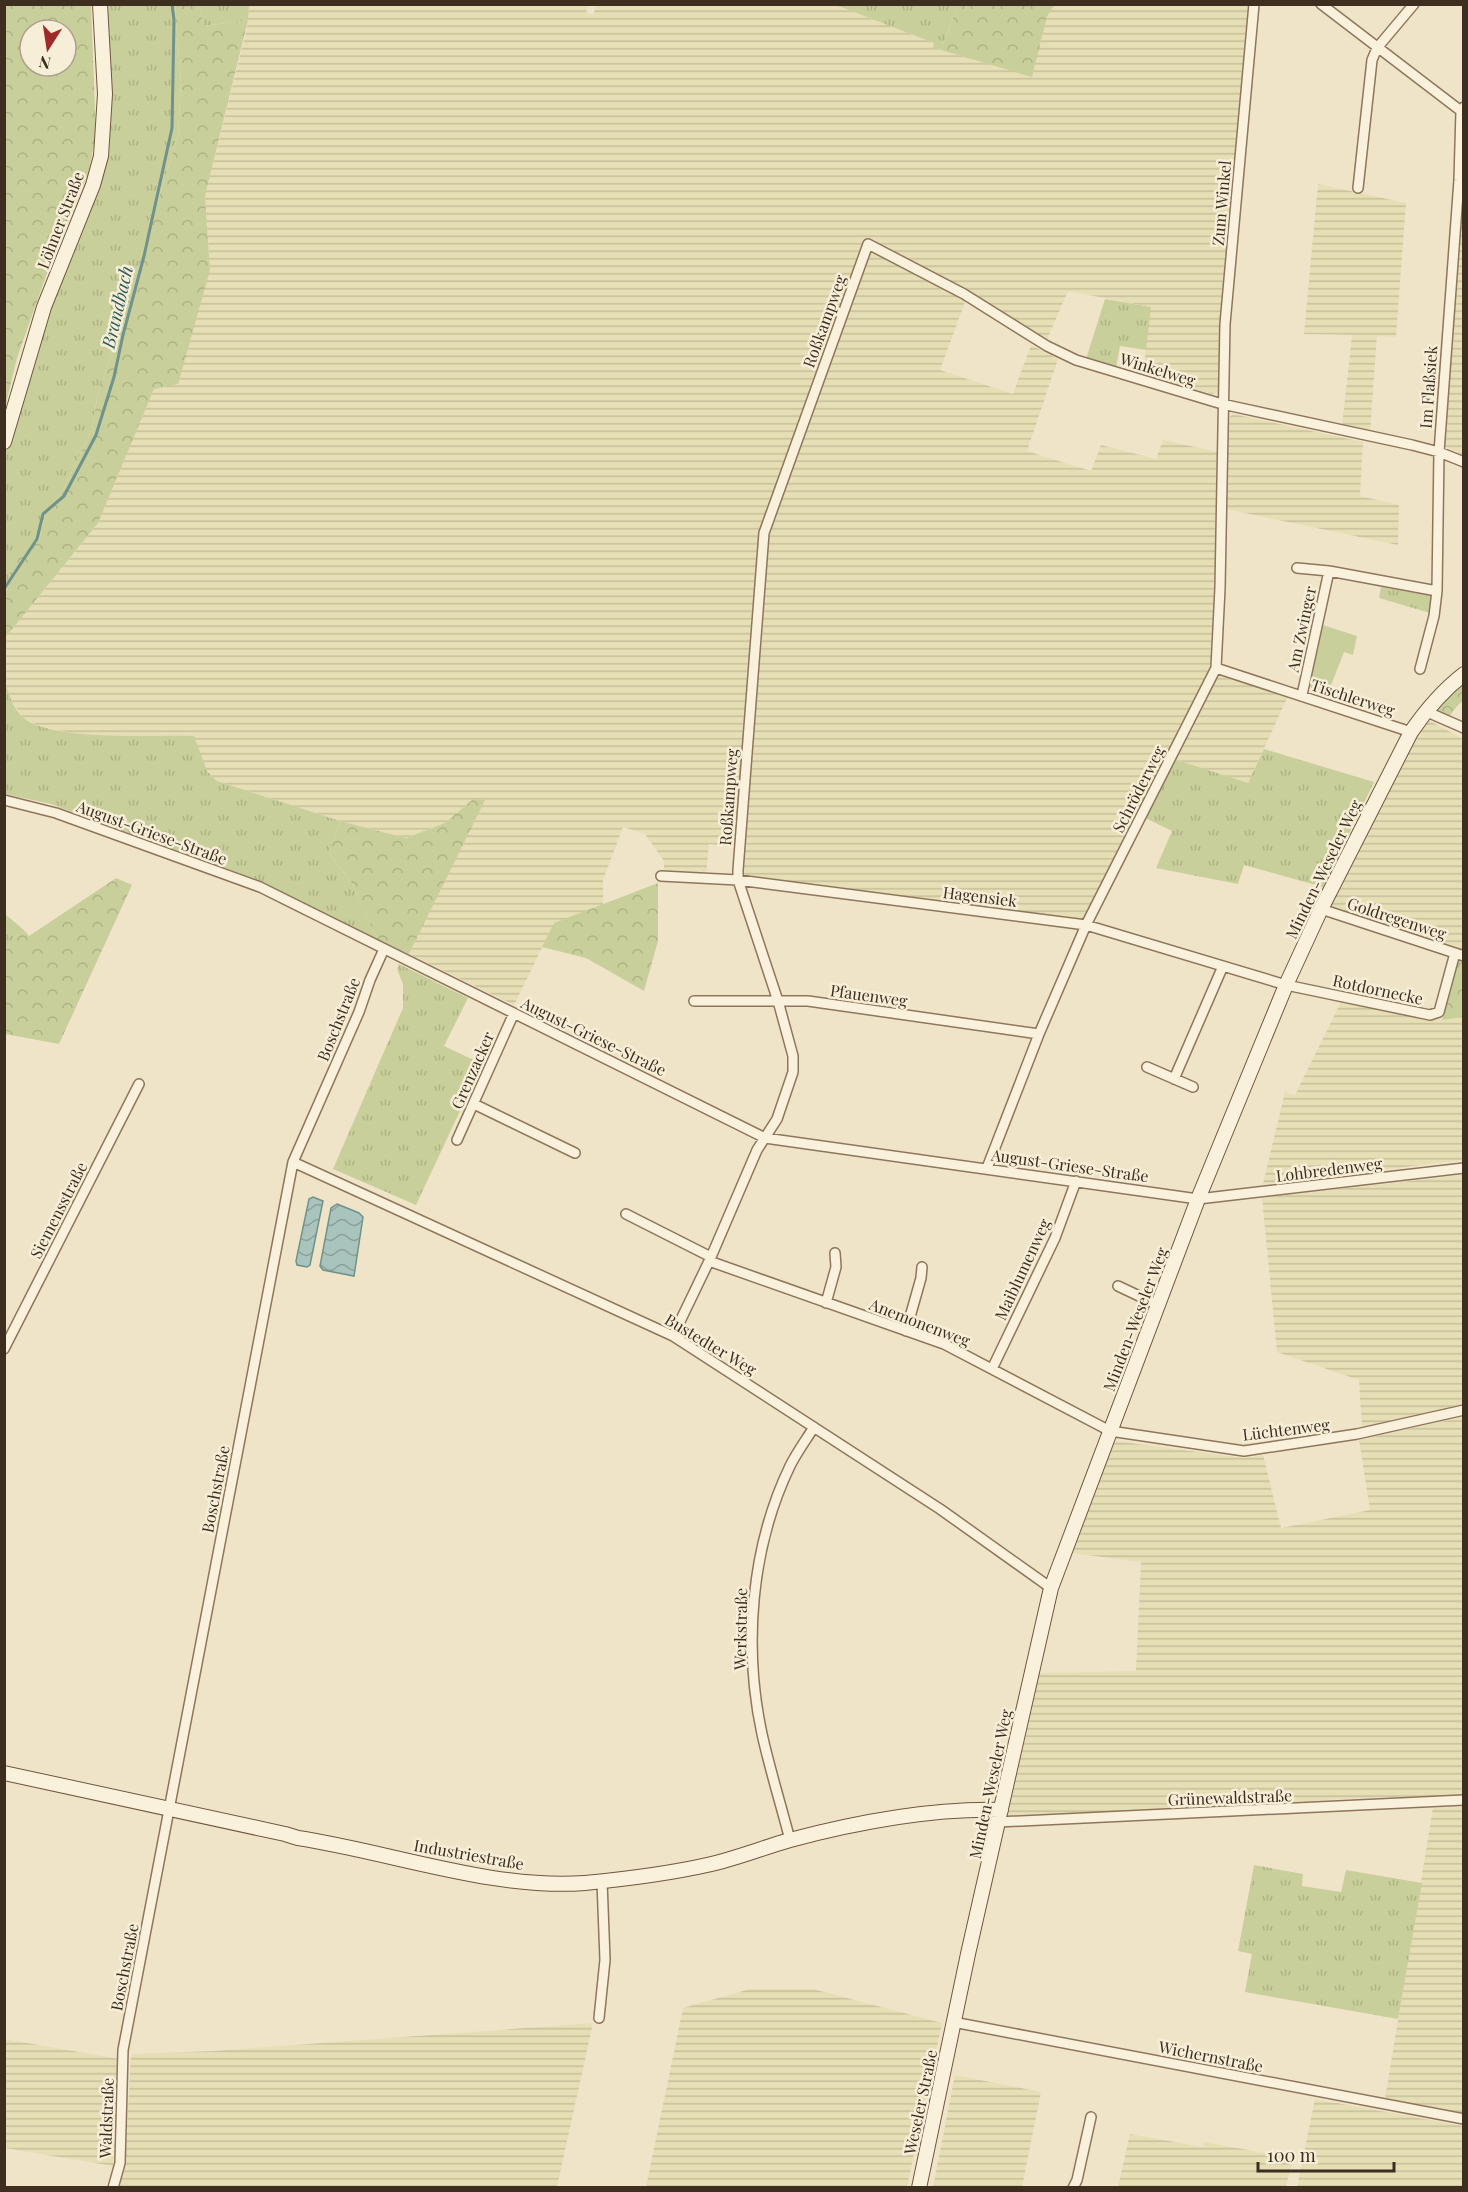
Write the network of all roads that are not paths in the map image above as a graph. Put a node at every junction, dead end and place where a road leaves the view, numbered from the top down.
1 (100, 4) edge
2 (1254, 4) edge
3 (1321, 4) edge
4 (1414, 4) edge
5 (1377, 48) junction
6 (1462, 109) edge
7 (1461, 182) edge
8 (1358, 188) dead end
9 (868, 244) joint
10 (1222, 404) junction
11 (4, 442) edge
12 (1439, 452) junction
13 (1464, 462) edge
14 (1297, 568) dead end
15 (1329, 571) junction
16 (1437, 591) junction
17 (1216, 668) junction
18 (1419, 669) dead end
19 (1464, 674) edge
20 (1302, 695) junction
21 (1425, 711) junction
22 (1464, 728) edge
23 (1410, 732) junction
24 (4, 800) edge
25 (662, 876) dead end
26 (738, 880) junction
27 (1321, 909) junction
28 (1086, 925) junction
29 (384, 949) junction
30 (1459, 955) edge
31 (1223, 966) junction
32 (1286, 985) junction
33 (694, 1001) dead end
34 (778, 1001) junction
35 (514, 1013) junction
36 (1040, 1034) junction
37 (1147, 1067) dead end
38 (1174, 1078) junction
39 (139, 1084) dead end
40 (1193, 1087) dead end
41 (474, 1104) junction
42 (765, 1138) junction
43 (457, 1140) dead end
44 (575, 1153) dead end
45 (293, 1162) junction
46 (987, 1168) junction
47 (1464, 1168) edge
48 (1076, 1181) junction
49 (1198, 1199) junction
50 (626, 1214) dead end
51 (835, 1253) dead end
52 (710, 1259) junction
53 (922, 1267) dead end
54 (1118, 1286) dead end
55 (826, 1303) junction
56 (1158, 1305) junction
57 (906, 1331) junction
58 (674, 1336) junction
59 (4, 1349) edge
60 (992, 1369) junction
61 (1464, 1410) edge
62 (814, 1427) junction
63 (1110, 1431) junction
64 (1051, 1588) junction
65 (4, 1773) edge
66 (1464, 1800) edge
67 (169, 1809) junction
68 (1000, 1816) junction
69 (790, 1840) junction
70 (602, 1881) junction
71 (599, 2018) dead end
72 (953, 2022) junction
73 (123, 2050) joint
74 (1091, 2117) dead end
75 (1464, 2119) edge
76 (113, 2187) edge
77 (919, 2187) edge
78 (1073, 2187) edge

1 - 11 street, Löhner Straße
2 - 10 street, Zum Winkel
3 - 5 street
4 - 5 street
5 - 6 street
5 - 8 street
6 - 7 street, Im Flaßsiek
7 - 12 street, Im Flaßsiek
9 - 10 street, Winkelweg
9 - 26 street, Roßkampweg
10 - 12 street, Winkelweg
10 - 17 street, Schröderweg
12 - 13 street, Winkelweg
12 - 16 street, Im Flaßsiek
14 - 15 street
15 - 16 street, Am Zwinger
15 - 20 street, Am Zwinger
16 - 18 street, Im Flaßsiek
17 - 20 street, Tischlerweg
17 - 28 street, Schröderweg
19 - 21 street, Minden-Weseler Weg
20 - 23 street, Tischlerweg
21 - 22 street
21 - 23 street, Minden-Weseler Weg
23 - 27 street, Minden-Weseler Weg
24 - 29 street, August-Griese-Straße
25 - 26 street, Hagensiek
26 - 28 street, Hagensiek
26 - 34 street, Roßkampweg
27 - 30 street, Goldregenweg
27 - 32 street, Minden-Weseler Weg
28 - 31 street, Hagensiek
28 - 36 street, Schröderweg
29 - 35 street, August-Griese-Straße
29 - 45 street, Boschstraße
30 - 32 street, Rotdornecke
31 - 32 street, Hagensiek
31 - 38 street
32 - 49 street, Minden-Weseler Weg
33 - 34 street, Pfauenweg
34 - 36 street, Pfauenweg
34 - 42 street, Roßkampweg
35 - 41 street, Grenzacker
35 - 42 street, August-Griese-Straße
36 - 46 street, Schröderweg
37 - 38 street
38 - 40 street
39 - 59 street, Siemensstraße
41 - 43 street, Grenzacker
41 - 44 street
42 - 46 street, August-Griese-Straße
42 - 52 street, Roßkampweg
45 - 58 street, Bustedter Weg
45 - 67 street, Boschstraße
46 - 48 street, August-Griese-Straße
47 - 49 street, Lohbredenweg
48 - 49 street, August-Griese-Straße
48 - 60 street, Maiblumenweg
49 - 56 street, Minden-Weseler Weg
50 - 52 street, Anemonenweg
51 - 55 street
52 - 55 street, Anemonenweg
52 - 58 street, Roßkampweg
53 - 57 street
54 - 56 street
55 - 57 street, Anemonenweg
56 - 63 street, Minden-Weseler Weg
57 - 60 street, Anemonenweg
58 - 62 street, Bustedter Weg
60 - 63 street, Anemonenweg
61 - 63 street, Lüchtenweg
62 - 64 street, Bustedter Weg
62 - 69 street, Werkstraße
63 - 64 street, Minden-Weseler Weg
64 - 68 street, Minden-Weseler Weg
65 - 67 street, Industriestraße
66 - 68 street, Grünewaldstraße
67 - 70 street, Industriestraße
67 - 73 street, Boschstraße
68 - 69 street, Industriestraße
68 - 72 street, Minden-Weseler Weg
69 - 70 street, Industriestraße
70 - 71 street
72 - 75 street, Wichernstraße
72 - 77 street, Weseler Straße
73 - 76 street, Waldstraße
74 - 78 street

